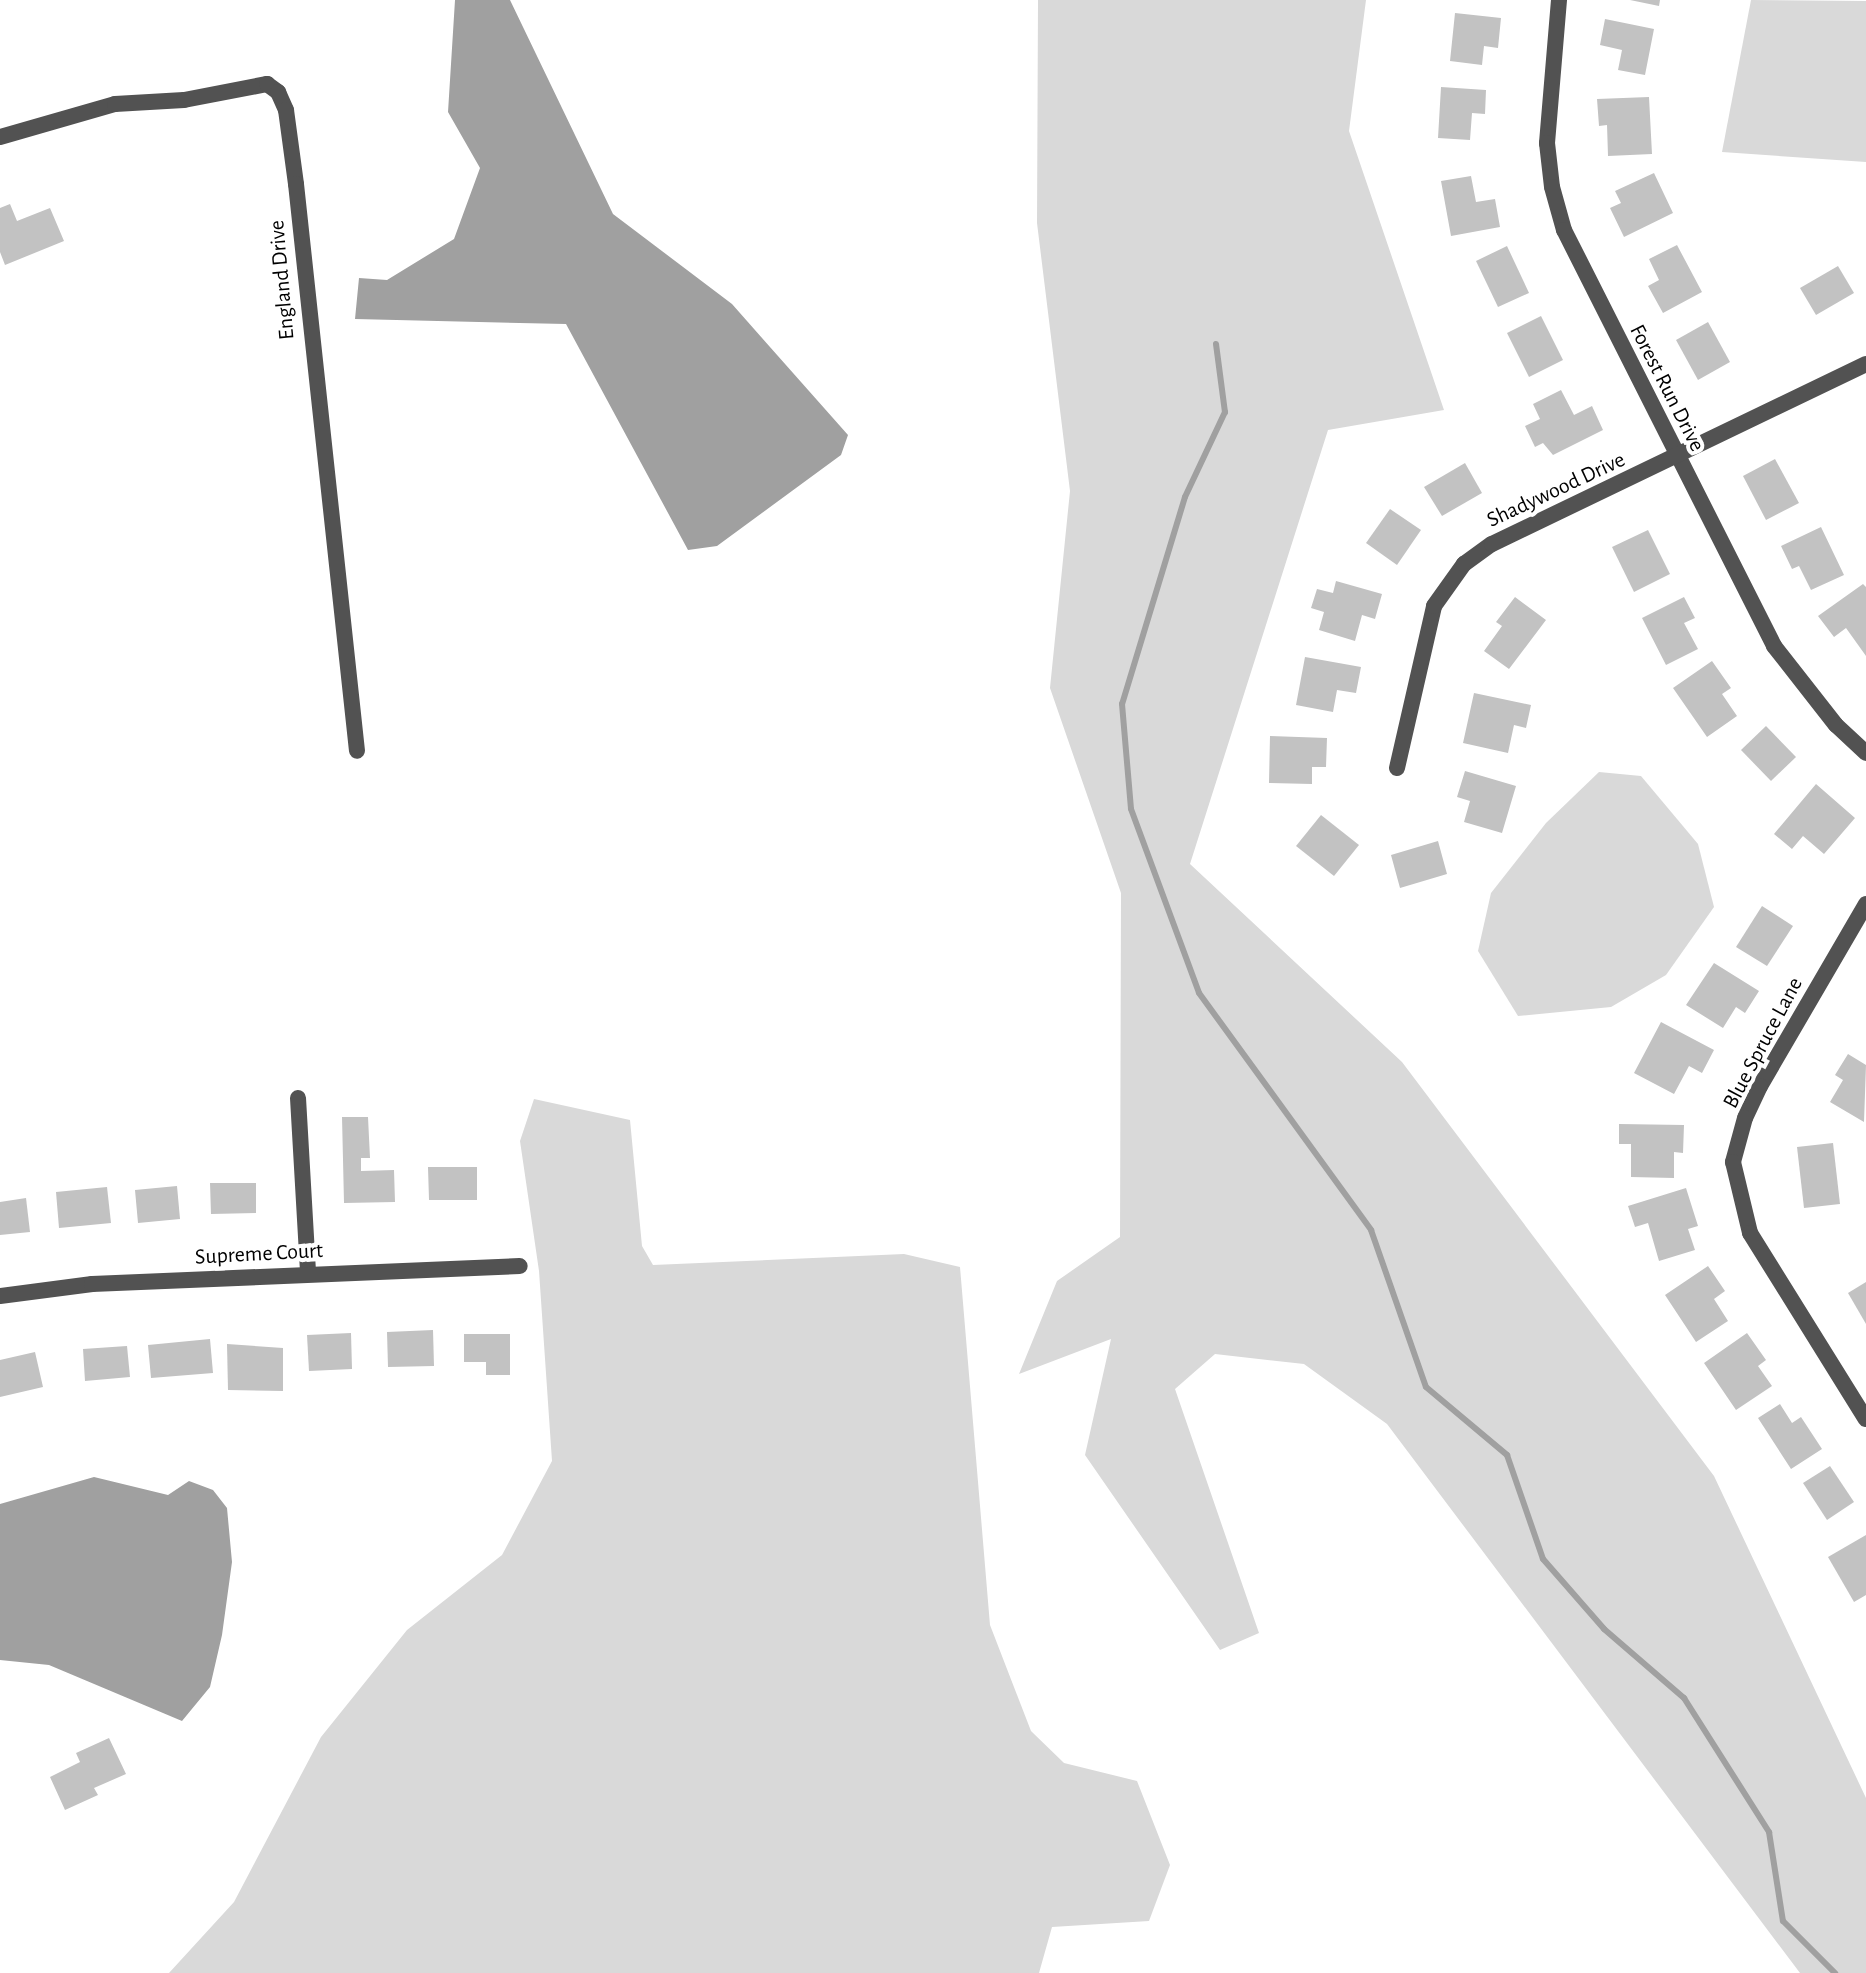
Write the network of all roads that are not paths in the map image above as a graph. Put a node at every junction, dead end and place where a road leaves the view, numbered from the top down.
1 (1559, 0) edge
2 (0, 137) edge
3 (1866, 364) edge
4 (1678, 457) junction
5 (357, 751) dead end
6 (1866, 753) edge
7 (1397, 768) dead end
8 (1866, 904) edge
9 (298, 1098) dead end
10 (520, 1266) dead end
11 (308, 1274) junction
12 (0, 1296) edge
13 (1864, 1413) edge

1 - 4 street, Forest Run Drive
2 - 5 street, England Drive
3 - 4 street, Shadywood Drive
4 - 6 street, Forest Run Drive
4 - 7 street, Shadywood Drive
8 - 13 street, Blue Spruce Lane
9 - 11 street
10 - 11 street, Supreme Court
11 - 12 street, Supreme Court

